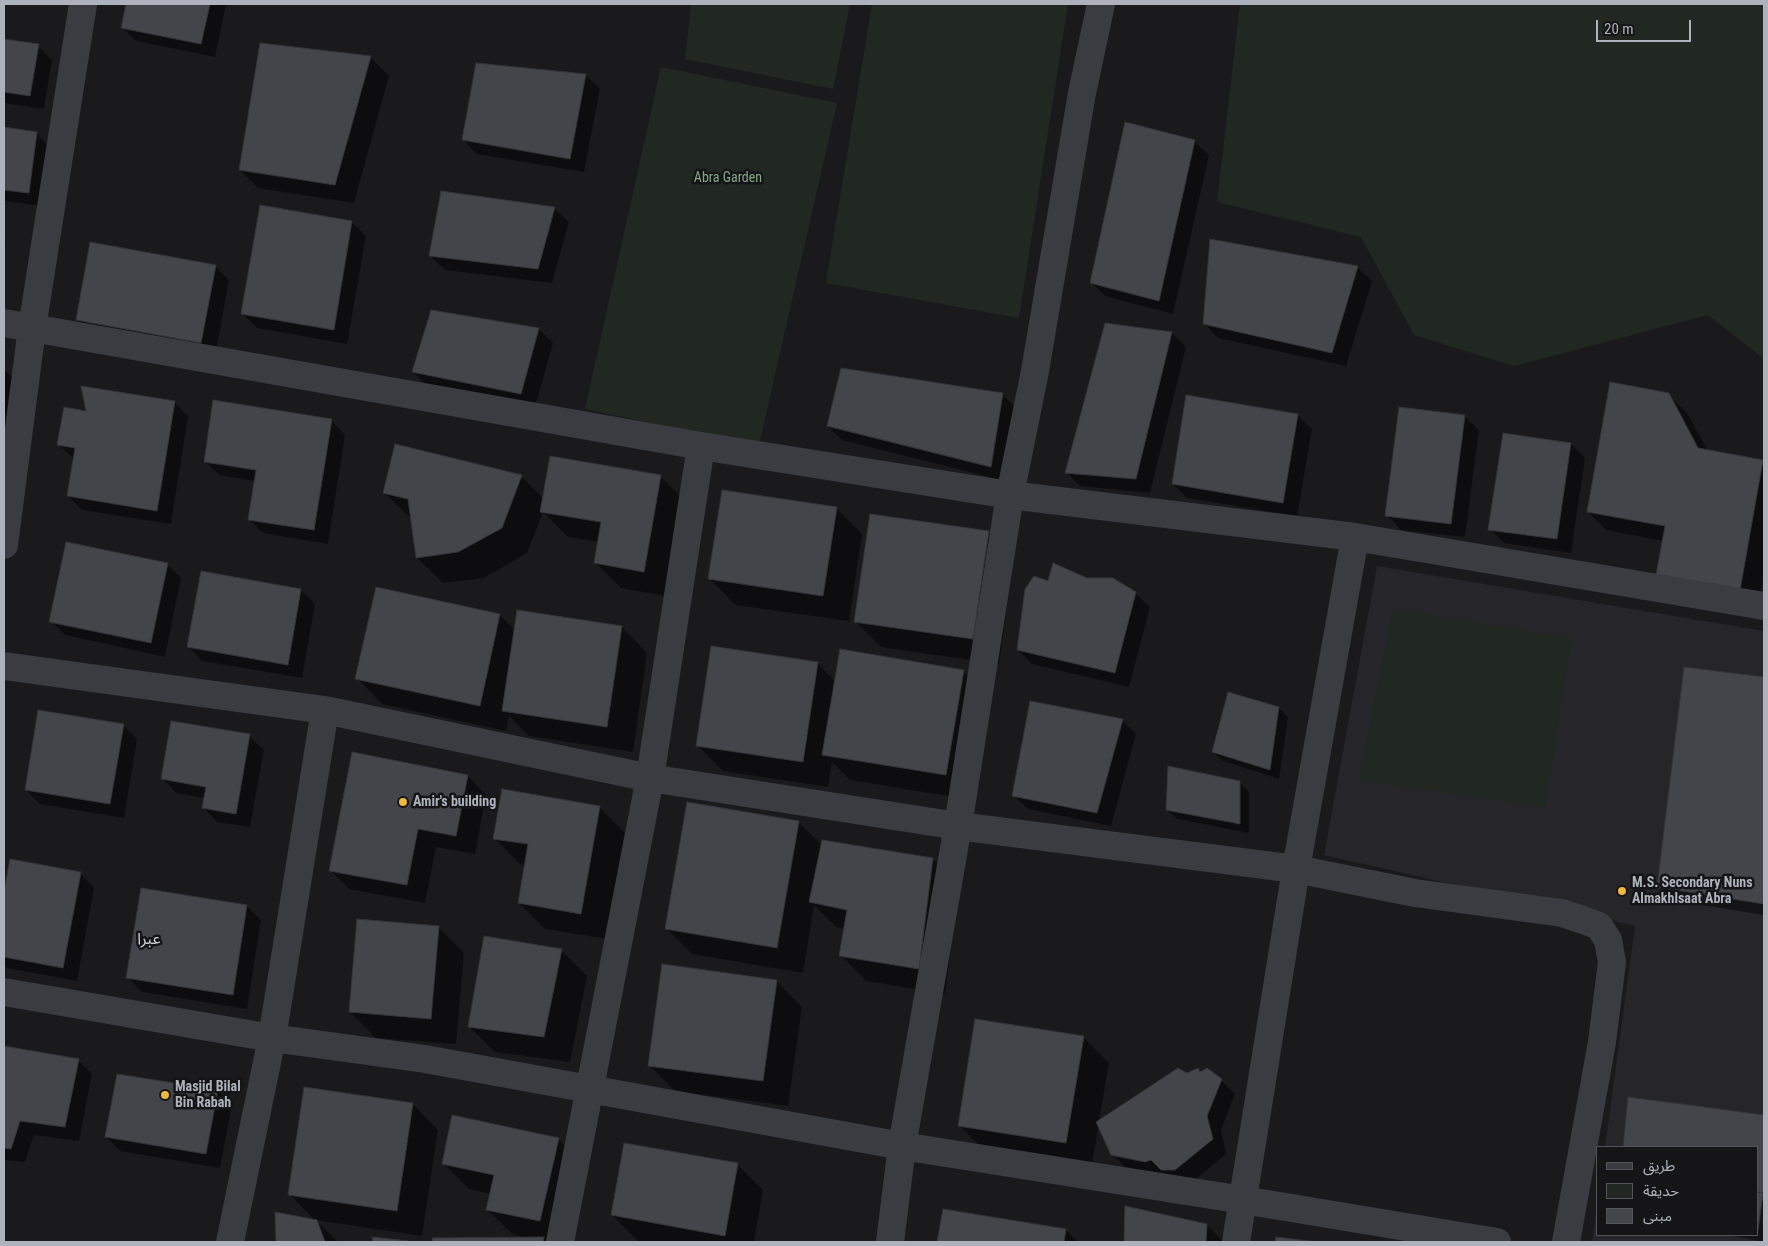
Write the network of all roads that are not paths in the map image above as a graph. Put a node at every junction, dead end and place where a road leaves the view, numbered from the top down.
1 (83, 4) edge
2 (1102, 4) edge
3 (4, 323) edge
4 (32, 328) junction
5 (701, 446) junction
6 (1010, 495) junction
7 (1354, 536) junction
8 (4, 545) edge
9 (1764, 606) edge
10 (4, 666) edge
11 (325, 710) junction
12 (650, 778) junction
13 (958, 826) junction
14 (1296, 869) junction
15 (4, 992) edge
16 (272, 1038) junction
17 (590, 1090) junction
18 (902, 1146) junction
19 (1243, 1200) junction
20 (230, 1242) edge
21 (560, 1242) edge
22 (890, 1242) edge
23 (1236, 1242) edge
24 (1497, 1242) edge
25 (1566, 1242) edge

1 - 4 street
2 - 6 street
3 - 4 street
4 - 5 street
4 - 8 street
5 - 6 street
5 - 12 street
6 - 7 street
6 - 13 street
7 - 9 street
7 - 14 street
10 - 11 street
11 - 12 street
11 - 16 street
12 - 13 street
12 - 17 street
13 - 14 street
13 - 18 street
14 - 19 street
14 - 25 street
15 - 16 street
16 - 17 street
16 - 20 street
17 - 18 street
17 - 21 street
18 - 19 street
18 - 22 street
19 - 23 street
19 - 24 street

